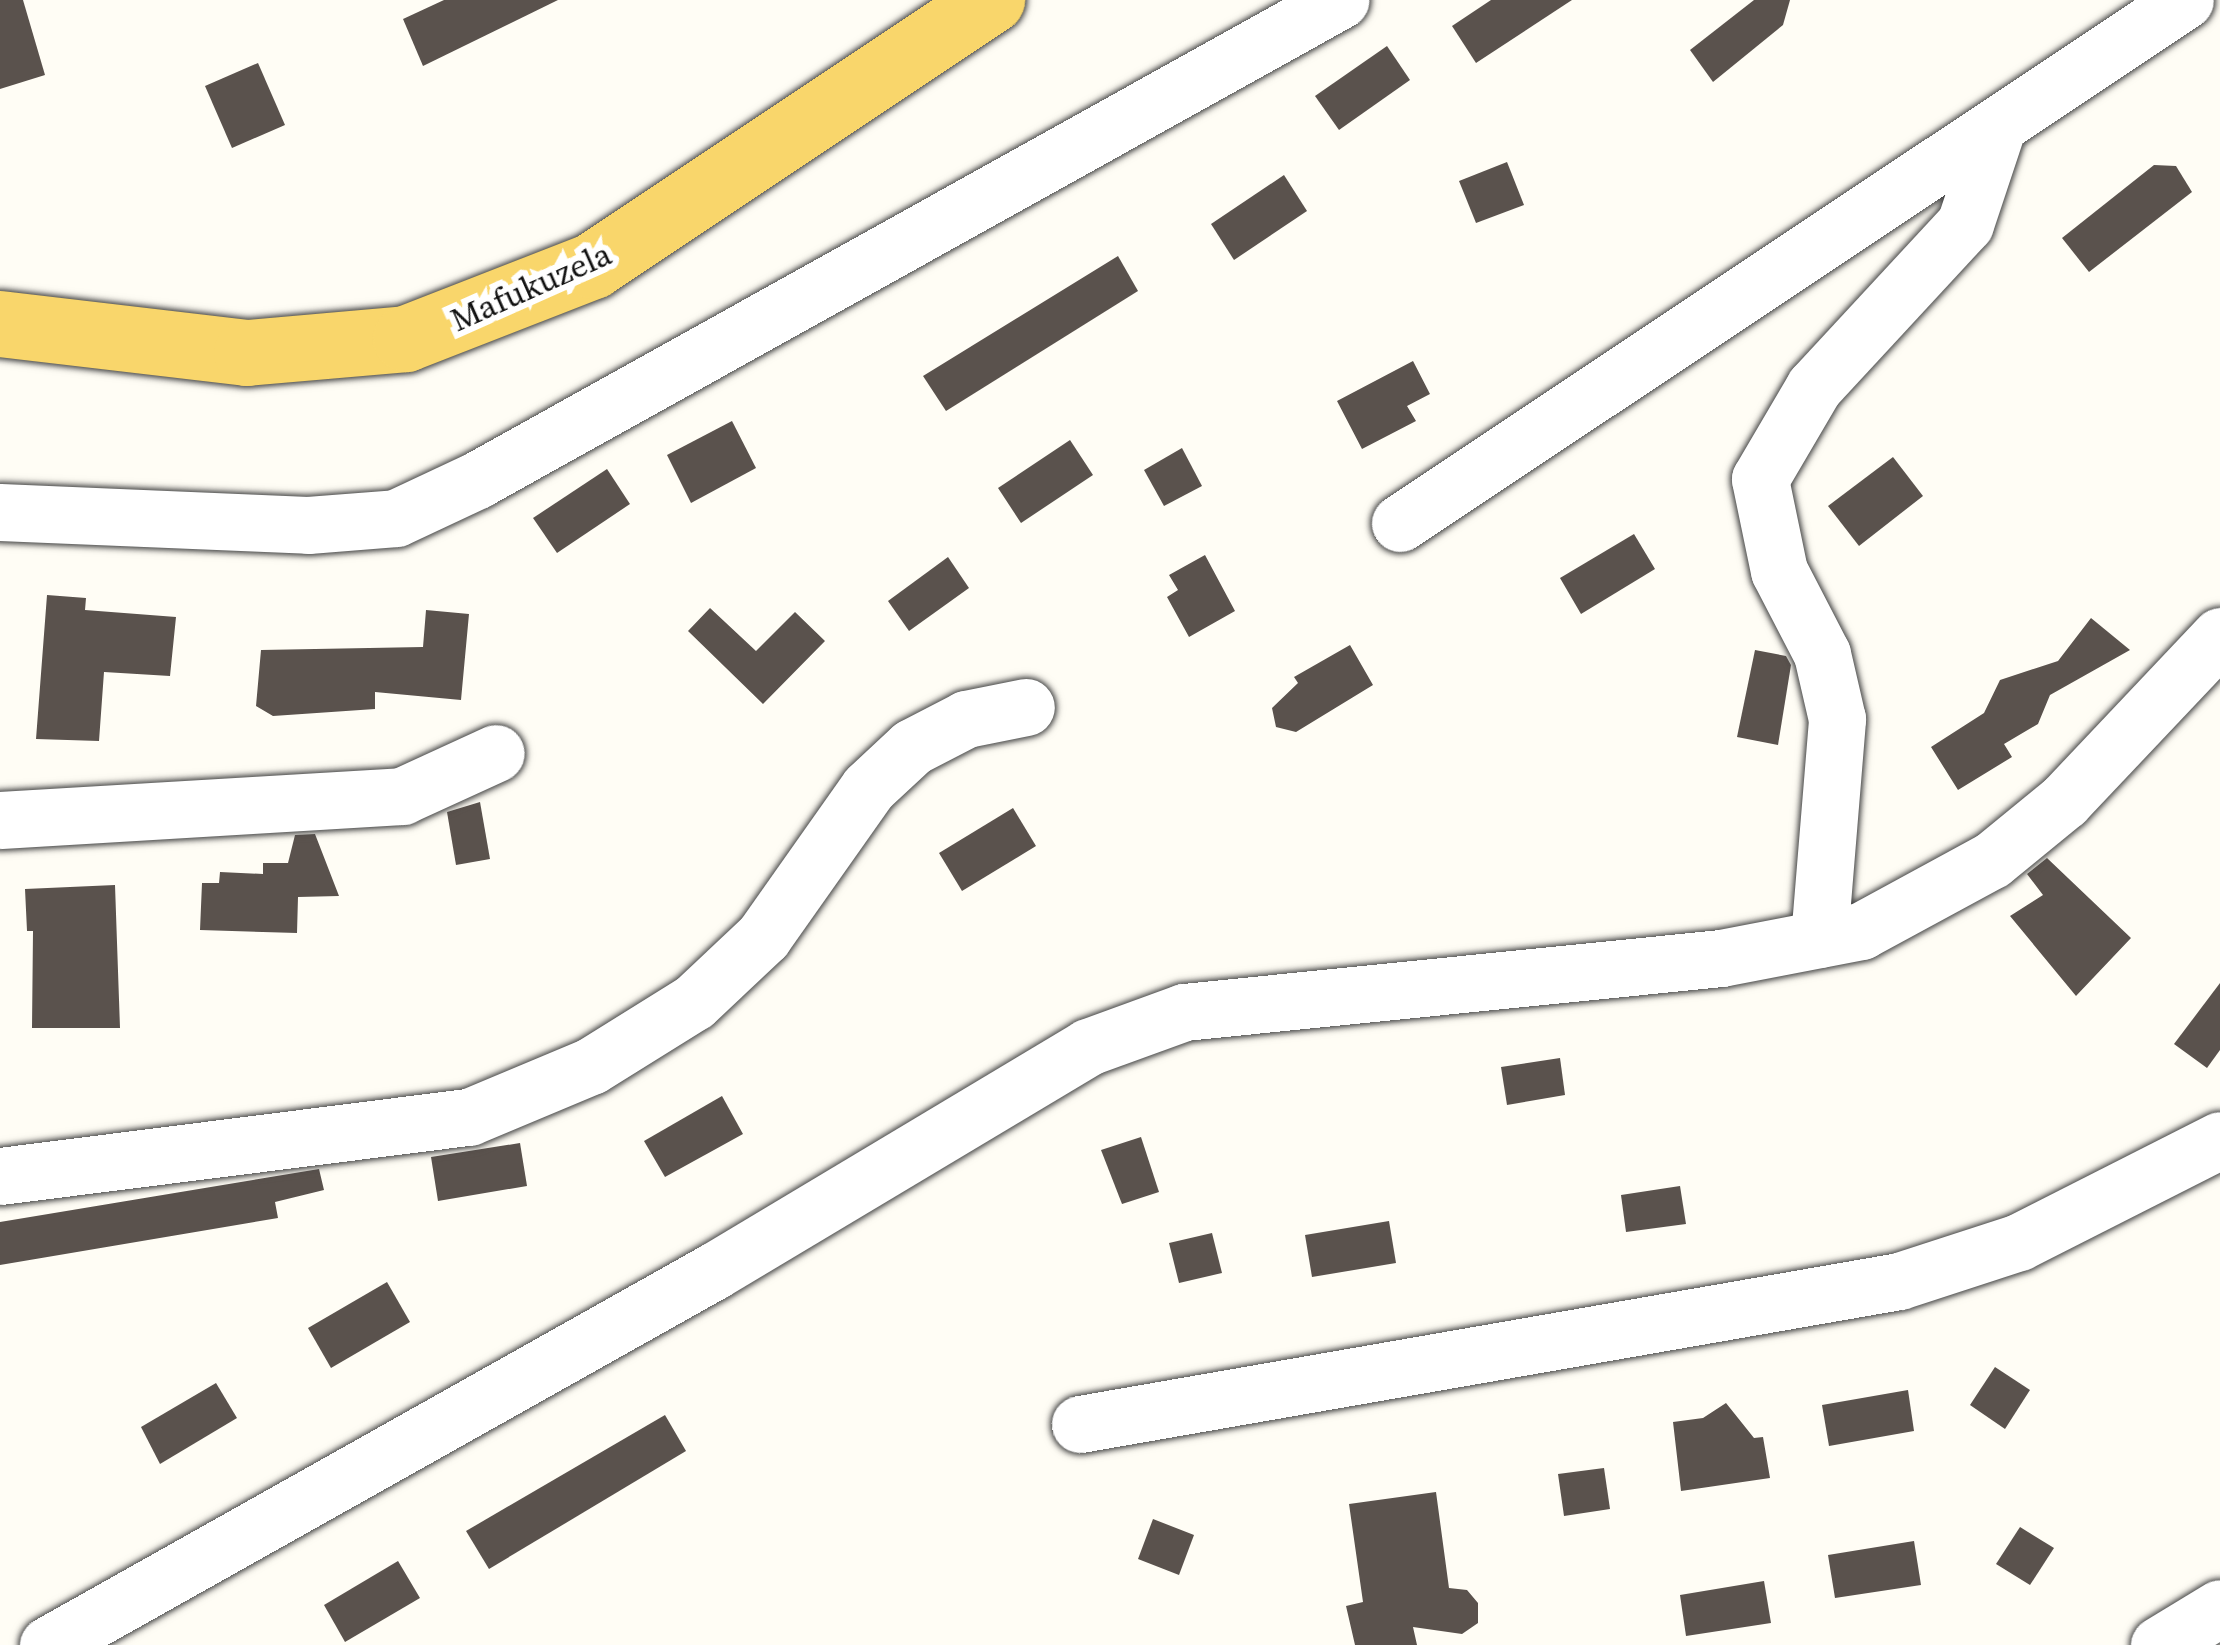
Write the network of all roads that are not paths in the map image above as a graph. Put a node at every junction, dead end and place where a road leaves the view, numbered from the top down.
1 (992, 0) edge
2 (1340, 0) edge
3 (2185, 0) edge
4 (1996, 131) junction
5 (0, 324) edge
6 (0, 512) edge
7 (1400, 523) dead end
8 (2220, 636) edge
9 (1026, 707) dead end
10 (496, 752) dead end
11 (0, 820) edge
12 (1819, 939) junction
13 (2220, 1140) edge
14 (0, 1176) edge
15 (1080, 1424) dead end
16 (2220, 1608) edge
17 (48, 1645) edge
18 (2159, 1645) edge

1 - 5 main road, Mafukuzela
2 - 6 street
3 - 4 street
4 - 7 street
4 - 12 street
8 - 12 street
9 - 14 street
10 - 11 street
12 - 17 street
13 - 15 street
16 - 18 street

